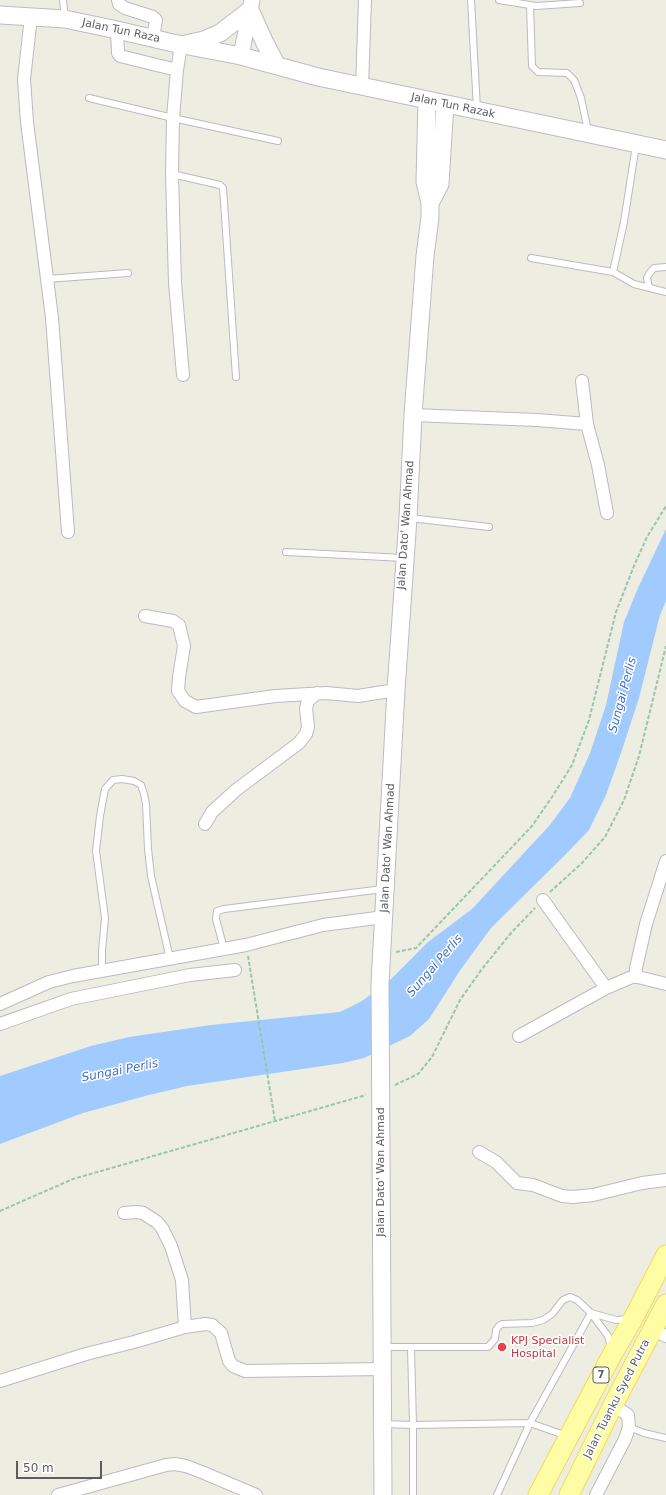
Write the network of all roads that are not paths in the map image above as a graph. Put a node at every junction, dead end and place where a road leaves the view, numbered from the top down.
1 (63, 0) edge
2 (118, 0) edge
3 (365, 0) edge
4 (471, 0) edge
5 (499, 0) edge
6 (580, 3) dead end
7 (251, 5) edge
8 (530, 5) junction
9 (0, 15) edge
10 (31, 17) junction
11 (65, 20) junction
12 (117, 30) junction
13 (153, 38) junction
14 (181, 45) junction
15 (241, 56) junction
16 (278, 66) junction
17 (177, 70) junction
18 (362, 86) junction
19 (89, 98) dead end
20 (427, 100) junction
21 (445, 104) junction
22 (477, 110) junction
23 (173, 118) junction
24 (588, 134) junction
25 (278, 141) dead end
26 (636, 145) junction
27 (666, 150) edge
28 (172, 174) junction
29 (430, 203) junction
30 (530, 258) dead end
31 (666, 267) edge
32 (128, 272) dead end
33 (613, 272) junction
34 (47, 280) junction
35 (649, 288) junction
36 (666, 292) edge
37 (183, 375) dead end
38 (236, 377) dead end
39 (582, 381) dead end
40 (413, 415) junction
41 (587, 424) junction
42 (607, 513) dead end
43 (408, 518) junction
44 (489, 527) dead end
45 (68, 532) dead end
46 (286, 552) dead end
47 (404, 558) junction
48 (145, 616) dead end
49 (396, 690) junction
50 (317, 693) junction
51 (205, 824) dead end
52 (666, 861) edge
53 (386, 889) junction
54 (542, 900) road end
55 (384, 917) junction
56 (224, 949) junction
57 (170, 959) junction
58 (102, 970) junction
59 (235, 970) dead end
60 (638, 977) junction
61 (666, 984) edge
62 (606, 988) junction
63 (0, 1004) edge
64 (0, 1024) edge
65 (519, 1036) dead end
66 (478, 1152) dead end
67 (666, 1180) edge
68 (124, 1213) dead end
69 (666, 1256) edge
70 (666, 1304) edge
71 (591, 1313) junction
72 (633, 1319) junction
73 (185, 1327) junction
74 (659, 1333) edge
75 (382, 1347) junction
76 (411, 1348) junction
77 (613, 1353) junction
78 (383, 1369) junction
79 (0, 1381) edge
80 (612, 1406) junction
81 (530, 1423) junction
82 (383, 1424) junction
83 (413, 1425) junction
84 (630, 1427) junction
85 (568, 1436) junction
86 (666, 1438) edge
87 (58, 1495) edge
88 (256, 1495) edge
89 (383, 1495) edge
90 (413, 1495) edge
91 (497, 1495) edge
92 (538, 1495) edge
93 (569, 1495) edge
94 (596, 1495) edge

1 - 11 lane
2 - 13 street
3 - 18 street
4 - 22 lane
5 - 8 lane
6 - 8 lane
7 - 14 main road
7 - 15 street
7 - 16 main road
8 - 24 lane
9 - 10 main road, Jalan Tun Raza
10 - 11 main road, Jalan Tun Raza
10 - 34 street
11 - 12 main road, Jalan Tun Raza
12 - 13 main road, Jalan Tun Raza
12 - 17 street
13 - 14 main road, Jalan Tun Raza
14 - 15 main road, Jalan Tun Raza
14 - 17 street
15 - 16 main road, Jalan Tun Razak
16 - 18 main road, Jalan Tun Razak
17 - 23 street
18 - 20 main road, Jalan Tun Razak
19 - 23 lane
20 - 21 main road, Jalan Tun Razak
20 - 29 main road
21 - 22 main road, Jalan Tun Razak
21 - 29 main road
22 - 24 main road, Jalan Tun Razak
23 - 25 lane
23 - 28 street
24 - 26 main road, Jalan Tun Razak
26 - 27 main road, Jalan Tun Razak
26 - 33 lane
28 - 37 street
28 - 38 lane
29 - 40 main road, Jalan Dato' Wan Ahmad
30 - 33 lane
31 - 35 lane
32 - 34 lane
33 - 35 lane
34 - 45 street
35 - 36 lane
39 - 41 street
40 - 41 street
40 - 43 main road, Jalan Dato' Wan Ahmad
41 - 42 street
43 - 44 lane
43 - 47 main road, Jalan Dato' Wan Ahmad
46 - 47 lane
47 - 49 main road, Jalan Dato' Wan Ahmad
48 - 50 street
49 - 50 street
49 - 53 main road, Jalan Dato' Wan Ahmad
50 - 51 street
52 - 60 street
53 - 55 main road, Jalan Dato' Wan Ahmad
53 - 56 lane
54 - 62 street
55 - 56 street
55 - 75 main road, Jalan Dato' Wan Ahmad
56 - 57 street
57 - 58 street
57 - 58 lane
58 - 63 street
59 - 64 street
60 - 61 street
60 - 62 street
62 - 65 street
66 - 67 street
68 - 73 street
69 - 72 main road, Jalan Tuanku Syed Putra / 7
70 - 74 main road, Jalan Tuanku Syed Putra / 7
71 - 72 lane
71 - 76 lane
71 - 77 lane
71 - 81 lane
72 - 77 main road, Jalan Tuanku Syed Putra / 7
73 - 78 street
73 - 79 street
74 - 80 main road, Jalan Tuanku Syed Putra / 7
75 - 76 lane
75 - 78 main road, Jalan Dato' Wan Ahmad
76 - 83 lane
77 - 85 main road, Jalan Tuanku Syed Putra / 7
78 - 82 main road, Jalan Dato' Wan Ahmad
80 - 84 street
80 - 93 main road, Jalan Tuanku Syed Putra / 7
81 - 83 lane
81 - 85 lane
81 - 91 lane
82 - 83 lane
82 - 89 main road, Jalan Dato' Wan Ahmad
83 - 90 lane
84 - 86 lane
84 - 94 street
85 - 92 main road, Jalan Tuanku Syed Putra / 7
87 - 88 street

